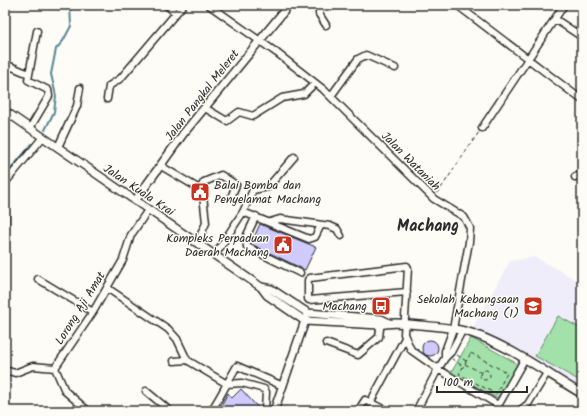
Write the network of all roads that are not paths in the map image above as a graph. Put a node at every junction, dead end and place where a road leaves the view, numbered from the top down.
1 (166, 5) edge
2 (183, 5) edge
3 (209, 5) edge
4 (289, 5) edge
5 (319, 5) edge
6 (457, 5) edge
7 (564, 5) edge
8 (176, 13) junction
9 (555, 19) junction
10 (326, 24) dead end
11 (37, 31) dead end
12 (582, 36) edge
13 (259, 40) junction
14 (529, 58) junction
15 (5, 64) edge
16 (396, 68) dead end
17 (30, 74) junction
18 (315, 83) junction
19 (80, 88) dead end
20 (331, 96) junction
21 (107, 99) dead end
22 (582, 100) edge
23 (205, 108) junction
24 (5, 111) edge
25 (30, 128) junction
26 (482, 128) road end
27 (43, 137) junction
28 (58, 147) junction
29 (294, 157) dead end
30 (161, 166) junction
31 (582, 174) edge
32 (575, 177) dead end
33 (5, 182) edge
34 (200, 189) junction
35 (232, 195) dead end
36 (135, 201) junction
37 (148, 210) junction
38 (5, 212) edge
39 (243, 212) junction
40 (256, 216) junction
41 (270, 222) junction
42 (321, 225) junction
43 (340, 236) dead end
44 (197, 243) junction
45 (5, 249) edge
46 (215, 255) junction
47 (300, 273) dead end
48 (38, 279) dead end
49 (261, 287) junction
50 (107, 288) junction
51 (407, 292) junction
52 (93, 312) junction
53 (308, 313) junction
54 (305, 321) junction
55 (383, 322) junction
56 (406, 324) junction
57 (453, 329) junction
58 (462, 331) junction
59 (405, 338) junction
60 (326, 343) dead end
61 (448, 356) junction
62 (174, 360) dead end
63 (187, 360) junction
64 (524, 360) junction
65 (55, 368) junction
66 (438, 369) junction
67 (5, 370) edge
68 (547, 373) junction
69 (227, 384) junction
70 (282, 386) junction
71 (146, 391) dead end
72 (582, 394) edge
73 (370, 402) junction
74 (496, 408) edge
75 (88, 411) edge
76 (170, 411) edge
77 (211, 411) edge
78 (265, 411) edge
79 (274, 411) edge
80 (358, 411) edge
81 (387, 411) edge
82 (416, 411) edge
83 (519, 411) edge

1 - 8 street
2 - 8 street
3 - 13 street, Jalan Wataniah
4 - 13 main road, Jalan Pangkal Meleret
5 - 10 street
6 - 14 street
7 - 9 street
8 - 21 street
9 - 12 street
9 - 14 street
11 - 17 street
13 - 18 street, Jalan Wataniah
13 - 23 main road, Jalan Pangkal Meleret
14 - 22 street
14 - 26 street
15 - 17 street
16 - 20 street
17 - 25 street
18 - 20 street, Jalan Wataniah
18 - 23 street
19 - 28 street
20 - 57 street, Jalan Wataniah
23 - 30 main road, Jalan Pangkal Meleret
24 - 25 main road, Jalan Kuala Krai
25 - 27 main road, Jalan Kuala Krai
27 - 28 main road, Jalan Kuala Krai
27 - 33 street
28 - 36 main road, Jalan Kuala Krai
29 - 39 street
30 - 34 street
30 - 36 main road, Jalan Pangkal Meleret
31 - 32 street
34 - 35 street
34 - 44 street
36 - 37 main road, Jalan Kuala Krai
37 - 44 main road, Jalan Kuala Krai
37 - 50 street, Lorong Aji Amat
38 - 45 street
39 - 40 street
39 - 46 street
40 - 41 street
40 - 47 street
41 - 42 street
41 - 42 street
42 - 43 street
44 - 46 main road, Jalan Kuala Krai
46 - 49 main road, Jalan Kuala Krai
48 - 52 street
49 - 53 main road, Jalan Kuala Krai
49 - 54 main road, Jalan Kuala Krai
50 - 52 street, Lorong Aji Amat
50 - 63 street
51 - 51 street
51 - 56 street
52 - 65 street, Lorong Aji Amat
53 - 54 main road
53 - 55 main road
54 - 55 main road
54 - 70 main road
55 - 56 main road
55 - 60 street
56 - 57 main road
56 - 59 street
57 - 58 main road
57 - 61 street, Jalan Wataniah
58 - 61 street
58 - 64 main road
59 - 66 street
59 - 73 street
61 - 66 street
62 - 63 street
63 - 69 street
64 - 68 main road
64 - 74 street
65 - 67 street
65 - 75 street
66 - 74 street
66 - 82 street
68 - 72 main road
68 - 83 street
69 - 70 street
69 - 77 street
69 - 78 street
70 - 79 main road
71 - 76 street
73 - 80 street
73 - 81 street

